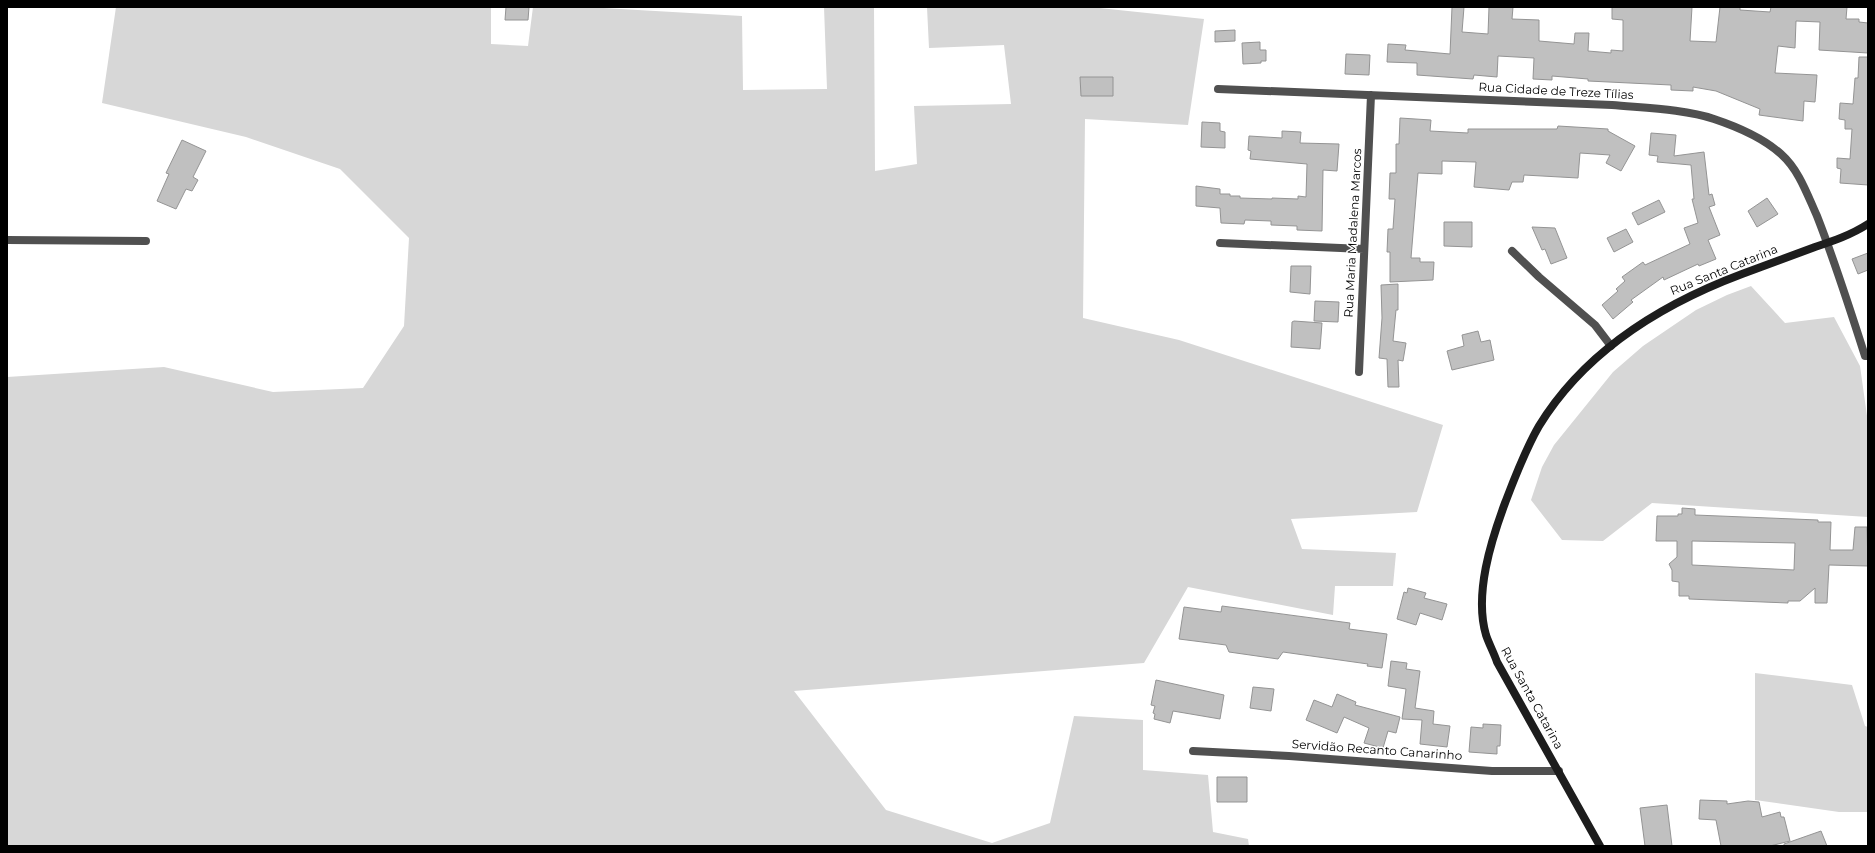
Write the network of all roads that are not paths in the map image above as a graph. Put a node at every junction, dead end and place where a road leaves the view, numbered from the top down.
1 (1218, 89) dead end
2 (1371, 95) junction
3 (1868, 224) edge
4 (7, 240) edge
5 (146, 241) dead end
6 (1220, 243) dead end
7 (1828, 243) junction
8 (1364, 249) junction
9 (1512, 251) dead end
10 (1611, 346) junction
11 (1867, 356) edge
12 (1359, 372) dead end
13 (1193, 751) dead end
14 (1559, 771) junction
15 (1600, 846) edge

1 - 2 street, Rua Cidade de Treze Tílias
2 - 7 street, Rua Cidade de Treze Tílias
2 - 8 street, Rua Maria Madalena Marcos
3 - 7 main road, Rua Santa Catarina
4 - 5 street
6 - 8 street
7 - 10 main road, Rua Santa Catarina
7 - 11 street, Rua Cidade de Treze Tílias
8 - 12 street, Rua Maria Madalena Marcos
9 - 10 street
10 - 14 main road, Rua Santa Catarina
13 - 14 street, Servidão Recanto Canarinho
14 - 15 main road, Rua Santa Catarina

